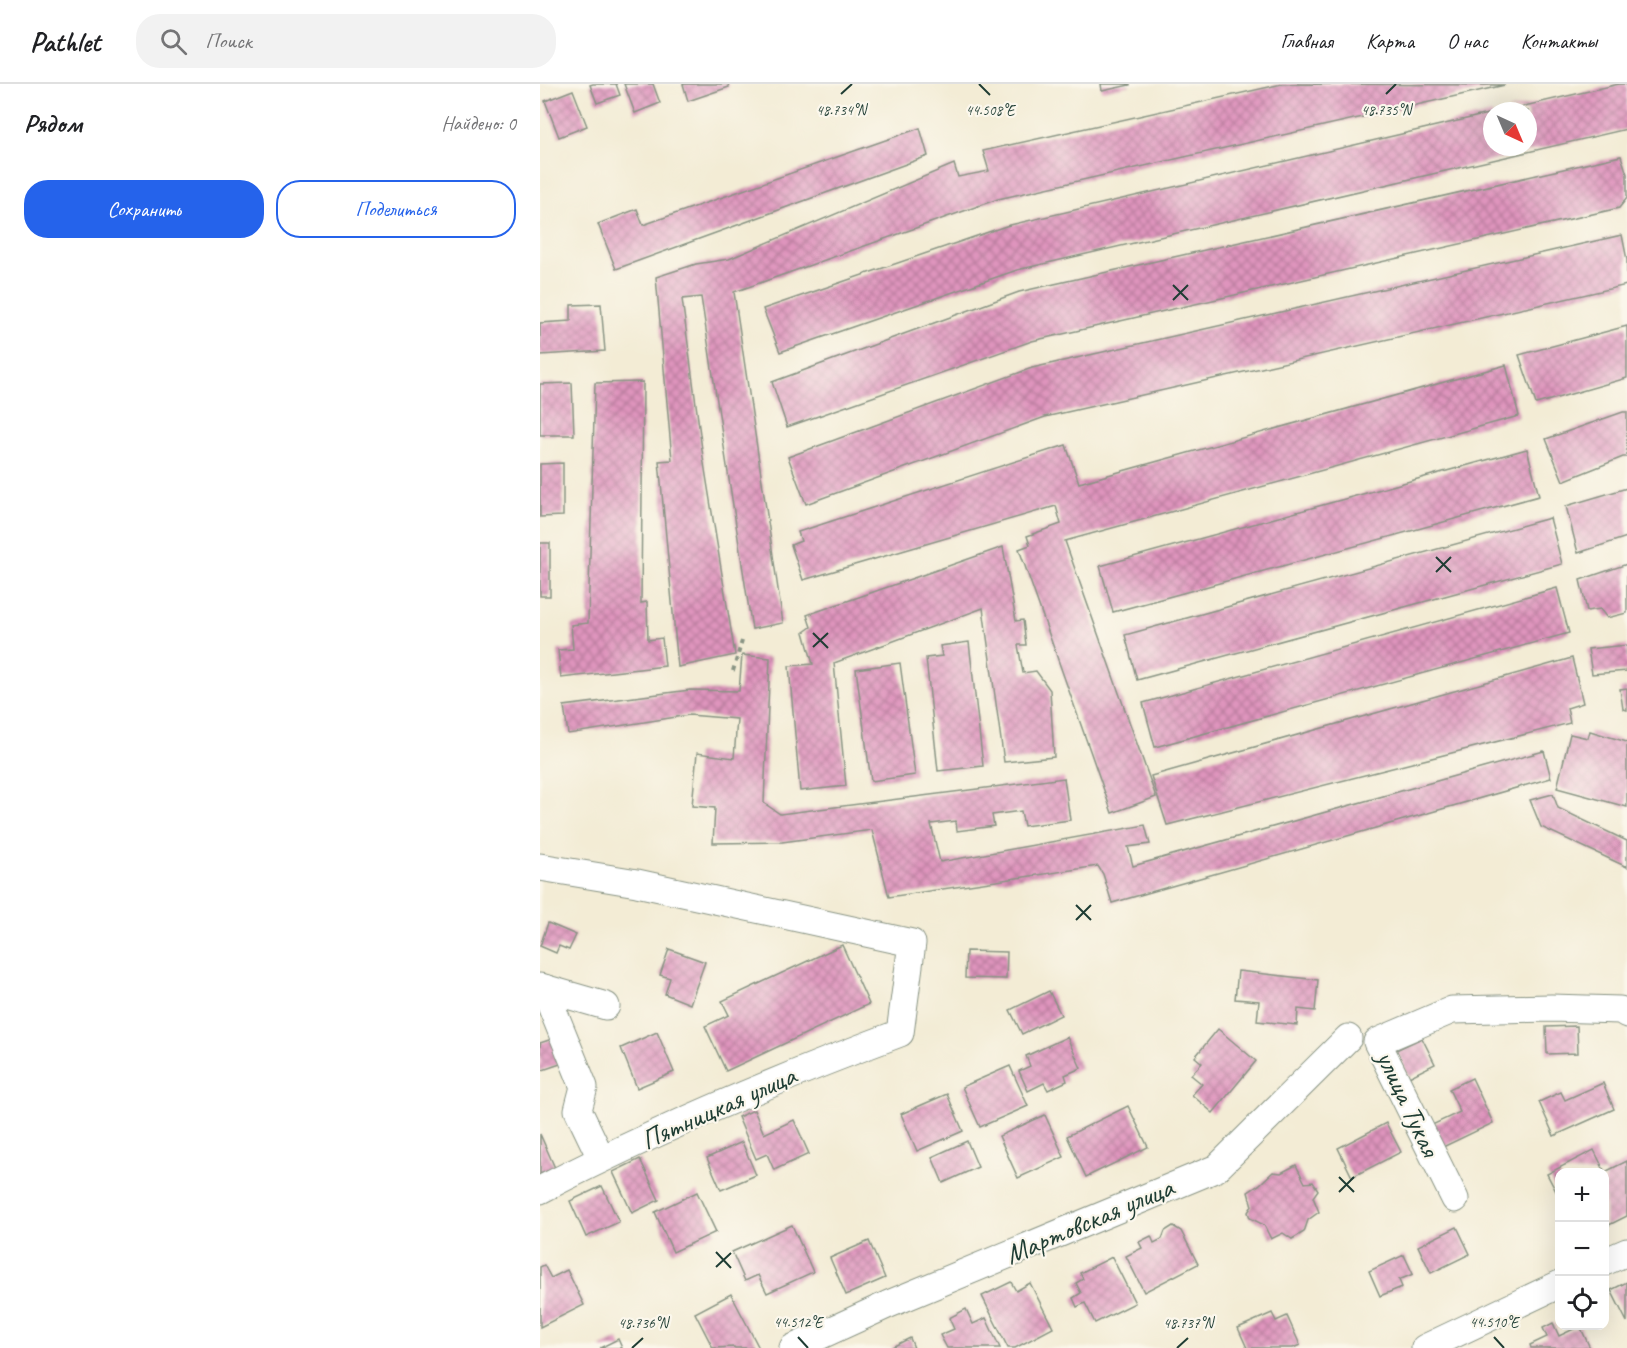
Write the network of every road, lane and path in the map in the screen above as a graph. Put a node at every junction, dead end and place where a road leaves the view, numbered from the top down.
1 (742, 641) dead end
2 (733, 671) dead end
3 (540, 867) edge
4 (542, 987) edge
5 (606, 1006) dead end
6 (1627, 1014) edge
7 (1348, 1038) dead end
8 (601, 1158) junction
9 (540, 1190) edge
10 (1455, 1199) dead end
11 (1627, 1252) edge
12 (1609, 1260) edge
13 (1555, 1286) edge
14 (794, 1348) edge
15 (1425, 1348) edge

1 - 2 path
3 - 8 street, Пятницкая улица
4 - 5 street
4 - 8 street
6 - 10 street, улица Тукая
7 - 14 street, Мартовская улица
8 - 9 street, Пятницкая улица
11 - 12 street
13 - 15 street

